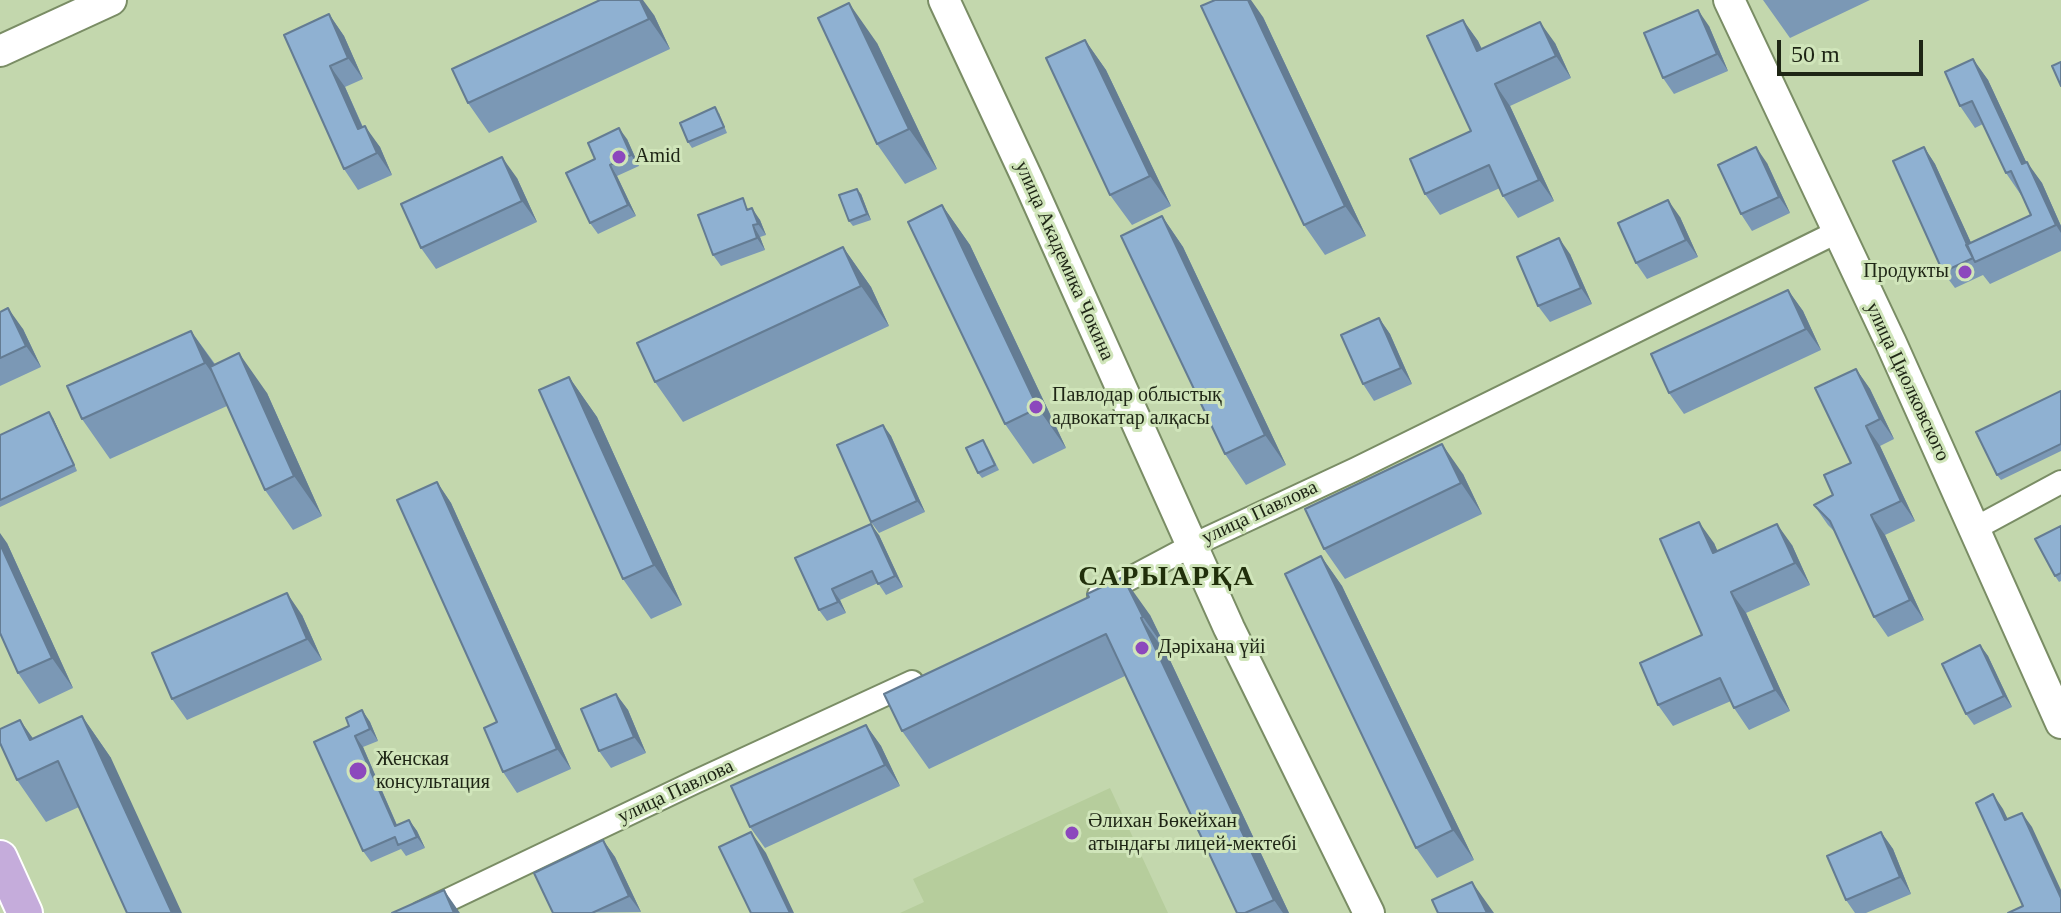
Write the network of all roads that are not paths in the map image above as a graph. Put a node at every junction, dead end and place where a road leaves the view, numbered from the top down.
1 (111, 0) edge
2 (944, 0) edge
3 (1729, 0) edge
4 (0, 51) edge
5 (1837, 232) junction
6 (2061, 482) edge
7 (1974, 529) junction
8 (1191, 546) junction
9 (1075, 608) edge
10 (932, 673) edge
11 (2061, 723) edge
12 (0, 858) edge
13 (25, 913) edge
14 (421, 913) edge
15 (1369, 913) edge

1 - 4 main road
2 - 8 main road, улица Академика Чокина
3 - 5 main road, улица Циолковского
5 - 7 main road, улица Циолковского
5 - 8 street, улица Павлова
6 - 7 street
7 - 11 main road, улица Циолковского
8 - 9 street, улица Павлова
8 - 15 main road, улица Академика Чокина
10 - 14 street, улица Павлова
12 - 13 main road

